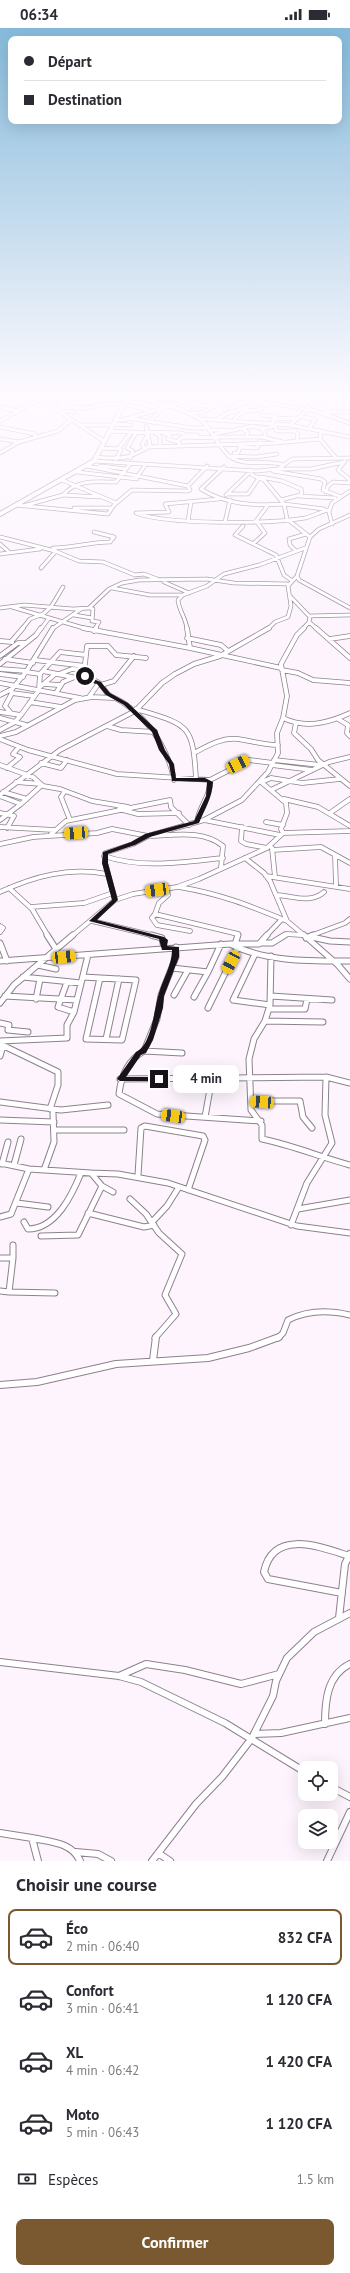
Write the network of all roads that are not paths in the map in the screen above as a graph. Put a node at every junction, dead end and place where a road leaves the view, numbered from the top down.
1 (118, 478) edge
2 (259, 478) edge
3 (65, 479) edge
4 (133, 479) edge
5 (146, 479) joint
6 (195, 479) edge
7 (212, 479) edge
8 (242, 479) edge
9 (260, 479) edge
10 (274, 479) edge
11 (318, 479) edge
12 (62, 480) junction
13 (350, 483) edge
14 (74, 485) junction
15 (188, 486) junction
16 (350, 491) edge
17 (326, 492) junction
18 (227, 494) junction
19 (63, 495) junction
20 (297, 496) junction
21 (339, 496) junction
22 (99, 497) junction
23 (335, 498) junction
24 (221, 499) junction
25 (230, 500) junction
26 (281, 500) junction
27 (191, 502) junction
28 (116, 503) junction
29 (284, 504) junction
30 (268, 505) junction
31 (19, 506) junction
32 (112, 508) junction
33 (69, 509) junction
34 (328, 509) junction
35 (0, 514) edge
36 (350, 515) edge
37 (287, 519) junction
38 (188, 521) junction
39 (256, 521) junction
40 (225, 522) junction
41 (332, 524) junction
42 (243, 526) dead end
43 (94, 532) dead end
44 (306, 534) junction
45 (0, 537) edge
46 (310, 537) junction
47 (254, 543) junction
48 (0, 544) edge
49 (305, 548) junction
50 (43, 549) junction
51 (295, 550) junction
52 (56, 551) junction
53 (9, 552) junction
54 (0, 554) edge
55 (278, 556) junction
56 (41, 568) dead end
57 (297, 576) junction
58 (214, 579) junction
59 (160, 580) junction
60 (290, 582) junction
61 (63, 587) dead end
62 (112, 588) junction
63 (189, 593) junction
64 (183, 595) junction
65 (290, 596) junction
66 (11, 607) junction
67 (51, 607) junction
68 (0, 608) edge
69 (90, 608) junction
70 (350, 608) edge
71 (81, 609) junction
72 (40, 615) junction
73 (74, 615) junction
74 (350, 615) edge
75 (309, 616) junction
76 (49, 618) junction
77 (92, 618) junction
78 (64, 622) junction
79 (310, 622) junction
80 (94, 631) junction
81 (350, 636) edge
82 (187, 638) junction
83 (330, 639) junction
84 (0, 641) edge
85 (5, 641) junction
86 (11, 642) junction
87 (18, 643) junction
88 (25, 643) junction
89 (0, 645) edge
90 (190, 648) junction
91 (228, 651) junction
92 (86, 655) junction
93 (0, 656) edge
94 (134, 656) junction
95 (220, 656) junction
96 (146, 658) dead end
97 (350, 658) edge
98 (5, 659) junction
99 (34, 662) junction
100 (53, 662) junction
101 (0, 664) edge
102 (64, 664) junction
103 (0, 669) edge
104 (281, 669) junction
105 (71, 670) junction
106 (85, 670) junction
107 (27, 672) junction
108 (42, 673) junction
109 (0, 674) edge
110 (56, 675) junction
111 (23, 677) junction
112 (72, 677) junction
113 (0, 683) edge
114 (350, 683) edge
115 (100, 684) junction
116 (16, 685) junction
117 (59, 685) junction
118 (42, 687) junction
119 (11, 692) junction
120 (56, 693) junction
121 (0, 695) edge
122 (34, 696) junction
123 (89, 697) junction
124 (82, 698) junction
125 (115, 698) junction
126 (30, 702) junction
127 (61, 708) junction
128 (136, 710) junction
129 (0, 712) edge
130 (11, 713) junction
131 (350, 713) edge
132 (21, 714) junction
133 (0, 718) edge
134 (283, 718) junction
135 (338, 720) junction
136 (15, 722) junction
137 (296, 723) junction
138 (26, 725) junction
139 (107, 726) junction
140 (2, 730) edge
141 (15, 732) junction
142 (155, 732) junction
143 (0, 736) edge
144 (350, 736) edge
145 (0, 739) edge
146 (278, 745) junction
147 (19, 747) junction
148 (194, 753) junction
149 (50, 757) junction
150 (350, 757) edge
151 (67, 760) junction
152 (42, 763) junction
153 (273, 763) junction
154 (322, 764) junction
155 (0, 765) edge
156 (7, 768) junction
157 (312, 770) junction
158 (26, 775) junction
159 (196, 779) junction
160 (340, 779) junction
161 (174, 780) junction
162 (210, 780) junction
163 (294, 781) junction
164 (16, 782) junction
165 (261, 782) junction
166 (42, 785) junction
167 (350, 786) edge
168 (272, 790) junction
169 (65, 791) junction
170 (1, 794) edge
171 (27, 799) junction
172 (284, 799) junction
173 (350, 799) edge
174 (20, 804) junction
175 (129, 807) junction
176 (119, 809) junction
177 (0, 813) edge
178 (179, 813) junction
179 (330, 813) junction
180 (6, 814) junction
181 (0, 820) edge
182 (70, 820) junction
183 (204, 820) junction
184 (196, 822) junction
185 (266, 822) dead end
186 (189, 825) junction
187 (283, 825) junction
188 (242, 826) junction
189 (350, 826) edge
190 (0, 827) edge
191 (7, 828) junction
192 (54, 830) junction
193 (350, 831) edge
194 (51, 834) junction
195 (282, 834) junction
196 (147, 836) junction
197 (0, 844) edge
198 (270, 847) junction
199 (335, 855) junction
200 (104, 856) junction
201 (223, 858) junction
202 (245, 858) junction
203 (350, 863) edge
204 (221, 868) junction
205 (107, 874) junction
206 (266, 876) junction
207 (275, 877) junction
208 (336, 886) junction
209 (177, 887) junction
210 (9, 888) junction
211 (167, 888) junction
212 (350, 889) edge
213 (0, 892) edge
214 (324, 892) dead end
215 (113, 893) junction
216 (277, 895) junction
217 (115, 900) junction
218 (31, 907) junction
219 (154, 914) junction
220 (350, 919) edge
221 (285, 920) junction
222 (92, 921) junction
223 (0, 926) edge
224 (190, 931) dead end
225 (0, 932) edge
226 (304, 937) junction
227 (312, 937) junction
228 (350, 942) edge
229 (0, 943) edge
230 (260, 943) junction
231 (221, 944) junction
232 (233, 944) junction
233 (176, 947) junction
234 (164, 948) junction
235 (56, 949) junction
236 (238, 949) junction
237 (255, 954) junction
238 (88, 955) junction
239 (271, 956) junction
240 (46, 959) junction
241 (0, 961) edge
242 (7, 961) junction
243 (332, 961) junction
244 (350, 961) edge
245 (38, 965) junction
246 (172, 968) junction
247 (56, 969) dead end
248 (188, 970) junction
249 (208, 972) junction
250 (23, 977) junction
251 (100, 978) junction
252 (119, 979) junction
253 (350, 979) edge
254 (40, 980) junction
255 (82, 980) junction
256 (67, 982) junction
257 (174, 995) dead end
258 (5, 996) junction
259 (271, 996) junction
260 (194, 997) dead end
261 (36, 999) junction
262 (307, 999) junction
263 (60, 1000) junction
264 (77, 1000) junction
265 (332, 1000) dead end
266 (0, 1003) edge
267 (270, 1007) junction
268 (208, 1008) dead end
269 (74, 1012) junction
270 (265, 1021) junction
271 (323, 1022) dead end
272 (0, 1023) edge
273 (28, 1032) dead end
274 (106, 1039) junction
275 (1, 1044) edge
276 (144, 1051) junction
277 (182, 1053) dead end
278 (0, 1056) edge
279 (249, 1077) junction
280 (326, 1077) junction
281 (212, 1078) junction
282 (120, 1079) junction
283 (350, 1083) edge
284 (251, 1101) junction
285 (0, 1102) edge
286 (108, 1106) dead end
287 (52, 1111) junction
288 (205, 1117) junction
289 (0, 1120) edge
290 (261, 1121) junction
291 (54, 1122) junction
292 (312, 1128) dead end
293 (55, 1130) junction
294 (124, 1130) dead end
295 (21, 1139) dead end
296 (8, 1142) dead end
297 (324, 1158) junction
298 (1, 1164) edge
299 (14, 1165) junction
300 (350, 1165) edge
301 (29, 1169) junction
302 (44, 1170) junction
303 (81, 1173) junction
304 (91, 1173) junction
305 (138, 1175) junction
306 (102, 1186) junction
307 (179, 1187) junction
308 (188, 1190) junction
309 (112, 1192) dead end
310 (130, 1199) dead end
311 (350, 1200) edge
312 (17, 1203) junction
313 (48, 1207) dead end
314 (298, 1208) junction
315 (88, 1213) junction
316 (0, 1217) edge
317 (24, 1222) dead end
318 (153, 1224) junction
319 (291, 1225) junction
320 (350, 1233) edge
321 (42, 1236) dead end
322 (13, 1245) dead end
323 (0, 1258) edge
324 (13, 1258) junction
325 (0, 1291) edge
326 (9, 1292) junction
327 (55, 1292) dead end
328 (350, 1315) edge
329 (153, 1360) junction
330 (0, 1385) edge
331 (349, 1555) edge
332 (342, 1593) junction
333 (350, 1613) edge
334 (339, 1618) junction
335 (0, 1662) edge
336 (350, 1664) edge
337 (279, 1674) junction
338 (119, 1676) junction
339 (350, 1718) edge
340 (325, 1724) junction
341 (253, 1736) junction
342 (298, 1767) edge
343 (338, 1791) edge
344 (350, 1797) edge
345 (350, 1812) edge
346 (0, 1833) edge
347 (32, 1838) junction
348 (76, 1852) junction
349 (158, 1853) junction
350 (38, 1861) edge
351 (80, 1861) edge
352 (111, 1861) edge
353 (152, 1861) edge
354 (170, 1861) edge
355 (327, 1861) edge

1 - 14 street
2 - 18 street
3 - 12 street
4 - 5 street
5 - 15 street
6 - 15 street
7 - 24 street
8 - 18 street
9 - 26 street
10 - 20 street
11 - 17 street
12 - 14 street
12 - 31 street
13 - 17 street
14 - 19 street
14 - 22 street
15 - 28 street
16 - 21 street
17 - 21 street
18 - 24 street
19 - 22 street
19 - 31 street
20 - 23 street
20 - 26 street
21 - 23 street
22 - 28 street
23 - 34 street
24 - 25 street
24 - 27 street
25 - 30 street
25 - 40 street
26 - 29 street
27 - 38 street
27 - 38 street
28 - 32 street
29 - 30 street
29 - 34 street
29 - 37 street
30 - 39 street
31 - 33 street
31 - 35 street
32 - 33 street
32 - 33 street
34 - 37 street
34 - 41 street
36 - 41 street
37 - 39 street
37 - 44 street
38 - 40 street
39 - 40 street
39 - 47 street
41 - 46 street
42 - 47 street
43 - 50 street
44 - 46 street
44 - 51 street
45 - 50 street
46 - 49 street
47 - 55 street
48 - 53 street
49 - 51 street
49 - 57 street
50 - 52 street
50 - 53 street
51 - 55 street
52 - 56 street
52 - 59 street
53 - 54 street
55 - 58 street
55 - 60 street
57 - 60 street
57 - 70 street
58 - 59 street
58 - 60 street
58 - 63 street
59 - 62 street
59 - 63 street
60 - 65 street
61 - 67 street
62 - 64 street
62 - 69 street
63 - 64 street
64 - 82 street
65 - 75 street
65 - 91 street
66 - 67 street
66 - 68 street
66 - 72 street
67 - 71 street
67 - 72 street
69 - 71 street
69 - 77 street
71 - 73 street
72 - 76 street
72 - 86 street
73 - 77 street
73 - 78 street
74 - 75 street
75 - 79 street
76 - 78 street
76 - 88 street
77 - 80 street
78 - 80 street
78 - 99 street
79 - 83 street
79 - 104 street
80 - 90 street
81 - 83 street
82 - 90 street
82 - 91 street
83 - 97 street
84 - 85 street
85 - 86 street
85 - 89 street
86 - 87 street
87 - 88 street
87 - 93 street
88 - 98 street
90 - 95 street
91 - 95 street
92 - 94 street
92 - 100 street
92 - 106 street
94 - 96 street
94 - 115 street
95 - 104 street
95 - 128 street
98 - 99 street
98 - 101 street
99 - 100 street
99 - 107 street
100 - 102 street
100 - 108 street
102 - 105 street
102 - 106 street
103 - 107 street
104 - 114 street
104 - 134 street
105 - 106 street
105 - 110 street
106 - 112 street
106 - 115 street
107 - 108 street
107 - 111 street
108 - 110 street
108 - 118 street
109 - 111 street
110 - 112 street
110 - 118 street
111 - 116 street
112 - 117 street
113 - 116 street
115 - 123 street
115 - 125 street
116 - 118 street
116 - 119 street
117 - 118 street
117 - 120 street
118 - 120 street
118 - 122 street
119 - 121 street
119 - 122 street
119 - 130 street
120 - 124 street
122 - 126 street
123 - 124 street
123 - 125 street
124 - 127 street
125 - 128 street
126 - 127 street
126 - 132 street
127 - 138 street
128 - 139 street
128 - 142 street
128 - 148 street
129 - 130 street
130 - 132 street
131 - 135 street
132 - 136 street
133 - 136 street
134 - 137 street
134 - 146 street
135 - 137 street
135 - 144 street
136 - 138 street
136 - 140 street
137 - 154 street
138 - 141 street
139 - 142 street
139 - 149 street
140 - 141 street
141 - 143 street
142 - 161 street
145 - 147 street
146 - 148 street
146 - 153 street
147 - 149 street
147 - 156 street
148 - 159 street
149 - 151 street
149 - 152 street
150 - 154 street
151 - 152 street
151 - 161 street
152 - 158 street
153 - 154 street
153 - 157 street
153 - 162 street
153 - 165 street
154 - 157 street
154 - 160 street
155 - 156 street
156 - 158 street
157 - 163 street
158 - 164 street
158 - 166 street
159 - 161 street
159 - 162 street
160 - 163 street
160 - 167 street
162 - 184 street
163 - 165 street
163 - 168 street
164 - 166 street
164 - 170 street
165 - 168 street
165 - 183 street
166 - 169 street
166 - 171 street
168 - 172 street
169 - 175 street
169 - 182 street
170 - 171 street
170 - 174 street
171 - 174 street
172 - 179 street
172 - 187 street
173 - 179 street
174 - 180 street
175 - 176 street
175 - 178 street
176 - 178 street
176 - 182 street
177 - 180 street
178 - 186 street
179 - 189 street
180 - 181 street
180 - 191 street
182 - 192 street
183 - 184 street
183 - 188 street
184 - 186 street
185 - 187 street
186 - 196 street
187 - 195 street
188 - 195 street
188 - 198 street
190 - 191 street
191 - 192 street
192 - 194 street
193 - 195 street
194 - 196 street
194 - 197 street
195 - 198 street
196 - 200 street
196 - 201 street
198 - 199 street
198 - 202 street
198 - 207 street
199 - 203 street
199 - 208 street
200 - 201 street
200 - 205 street
201 - 204 street
202 - 204 street
202 - 206 street
204 - 209 street
205 - 210 street
205 - 215 street
206 - 207 street
206 - 216 street
207 - 208 street
208 - 212 street
209 - 211 street
209 - 221 street
210 - 213 street
210 - 218 street
211 - 217 street
211 - 219 street
214 - 216 street
215 - 217 street
215 - 218 street
216 - 221 street
217 - 222 street
218 - 235 street
219 - 224 street
219 - 232 street
220 - 227 street
221 - 226 street
221 - 230 street
222 - 234 street
222 - 235 street
223 - 225 street
226 - 227 street
226 - 230 street
226 - 243 street
227 - 228 street
229 - 242 street
230 - 232 street
231 - 232 street
231 - 233 street
231 - 249 street
232 - 236 street
233 - 234 street
233 - 246 street
234 - 238 street
235 - 240 street
236 - 237 street
236 - 268 street
237 - 239 street
237 - 267 street
238 - 240 street
238 - 255 street
239 - 243 street
239 - 259 street
240 - 242 street
240 - 245 street
241 - 242 street
243 - 244 street
243 - 253 street
245 - 247 street
245 - 250 street
246 - 248 street
246 - 276 street
248 - 249 street
248 - 257 street
249 - 260 street
250 - 254 street
250 - 258 street
251 - 252 street
251 - 255 street
251 - 274 street
252 - 274 street
252 - 274 street
254 - 256 street
254 - 261 street
255 - 256 street
255 - 264 street
256 - 263 street
258 - 261 street
258 - 266 street
259 - 262 street
259 - 267 street
261 - 263 street
262 - 265 street
262 - 267 street
263 - 264 street
263 - 269 street
264 - 269 street
267 - 270 street
269 - 275 street
270 - 271 street
270 - 279 street
272 - 273 street
275 - 278 street
275 - 287 street
276 - 277 street
276 - 282 street
279 - 280 street
279 - 281 street
279 - 284 street
280 - 283 street
280 - 297 street
281 - 282 street
281 - 288 street
282 - 288 street
284 - 290 street
284 - 292 street
285 - 287 street
286 - 287 street
287 - 291 street
288 - 290 street
289 - 291 street
290 - 297 street
291 - 293 street
293 - 294 street
293 - 302 street
295 - 299 street
296 - 298 street
297 - 300 street
297 - 314 street
298 - 299 street
299 - 301 street
301 - 302 street
301 - 312 street
302 - 303 street
303 - 304 street
303 - 317 street
304 - 305 street
304 - 306 street
305 - 307 street
305 - 308 street
306 - 309 street
306 - 315 street
307 - 308 street
307 - 318 street
308 - 319 street
310 - 318 street
311 - 314 street
312 - 313 street
312 - 316 street
314 - 319 street
315 - 318 street
315 - 321 street
318 - 329 street
319 - 320 street
322 - 324 street
323 - 324 street
324 - 326 street
325 - 326 street
326 - 327 street
328 - 329 street
329 - 330 street
331 - 332 street
331 - 332 street
332 - 334 street
333 - 334 street
334 - 337 street
335 - 338 street
336 - 340 street
337 - 338 street
337 - 341 street
338 - 341 street
339 - 340 street
340 - 341 street
341 - 342 street
341 - 349 street
343 - 344 street
345 - 355 street
346 - 347 street
347 - 348 street
347 - 350 street
348 - 351 street
348 - 352 street
349 - 353 street
349 - 354 street

